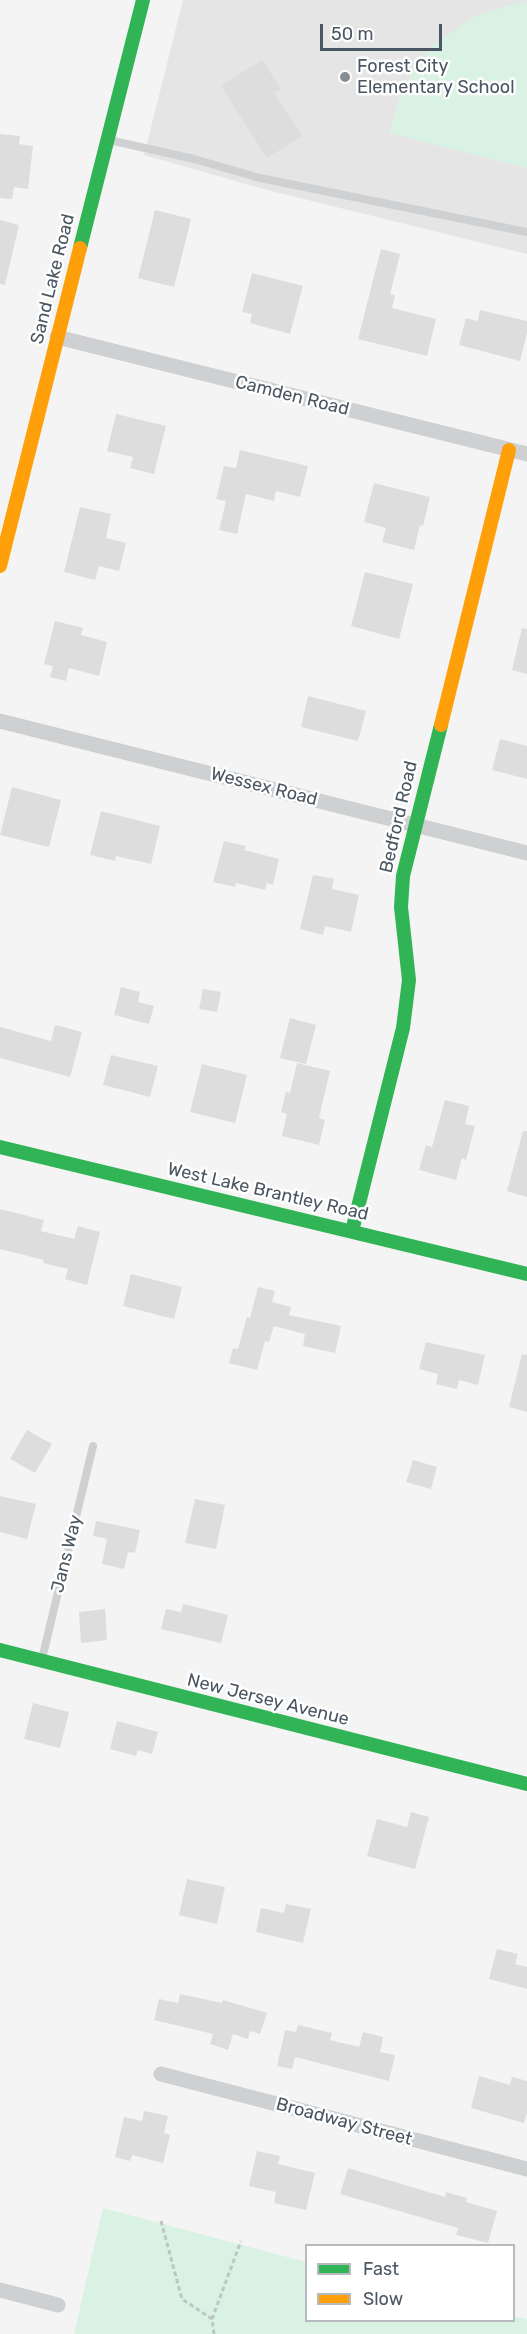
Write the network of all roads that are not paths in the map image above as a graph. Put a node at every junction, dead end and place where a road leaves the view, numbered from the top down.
1 (142, 0) edge
2 (107, 139) junction
3 (527, 232) edge
4 (57, 337) junction
5 (509, 450) junction
6 (527, 454) edge
7 (6, 513) edge
8 (0, 566) edge
9 (0, 721) edge
10 (414, 824) junction
11 (527, 853) edge
12 (0, 1147) edge
13 (352, 1231) junction
14 (527, 1274) edge
15 (93, 1446) dead end
16 (0, 1650) edge
17 (41, 1661) junction
18 (527, 1785) edge
19 (161, 2074) dead end
20 (527, 2169) edge
21 (0, 2290) edge
22 (58, 2305) dead end

1 - 2 street, Sand Lake Road
2 - 3 lane
2 - 4 street, Sand Lake Road
4 - 5 street, Camden Road
4 - 7 street, Sand Lake Road
5 - 6 street, Camden Road
5 - 10 street, Bedford Road
7 - 8 street, Sand Lake Road
9 - 10 street, Wessex Road
10 - 11 street, Wessex Road
10 - 13 street, Bedford Road
12 - 13 street, West Lake Brantley Road
13 - 14 street, West Lake Brantley Road
15 - 17 lane, Jans Way
16 - 17 street, New Jersey Avenue
17 - 18 street, New Jersey Avenue
19 - 20 street, Broadway Street
21 - 22 street

